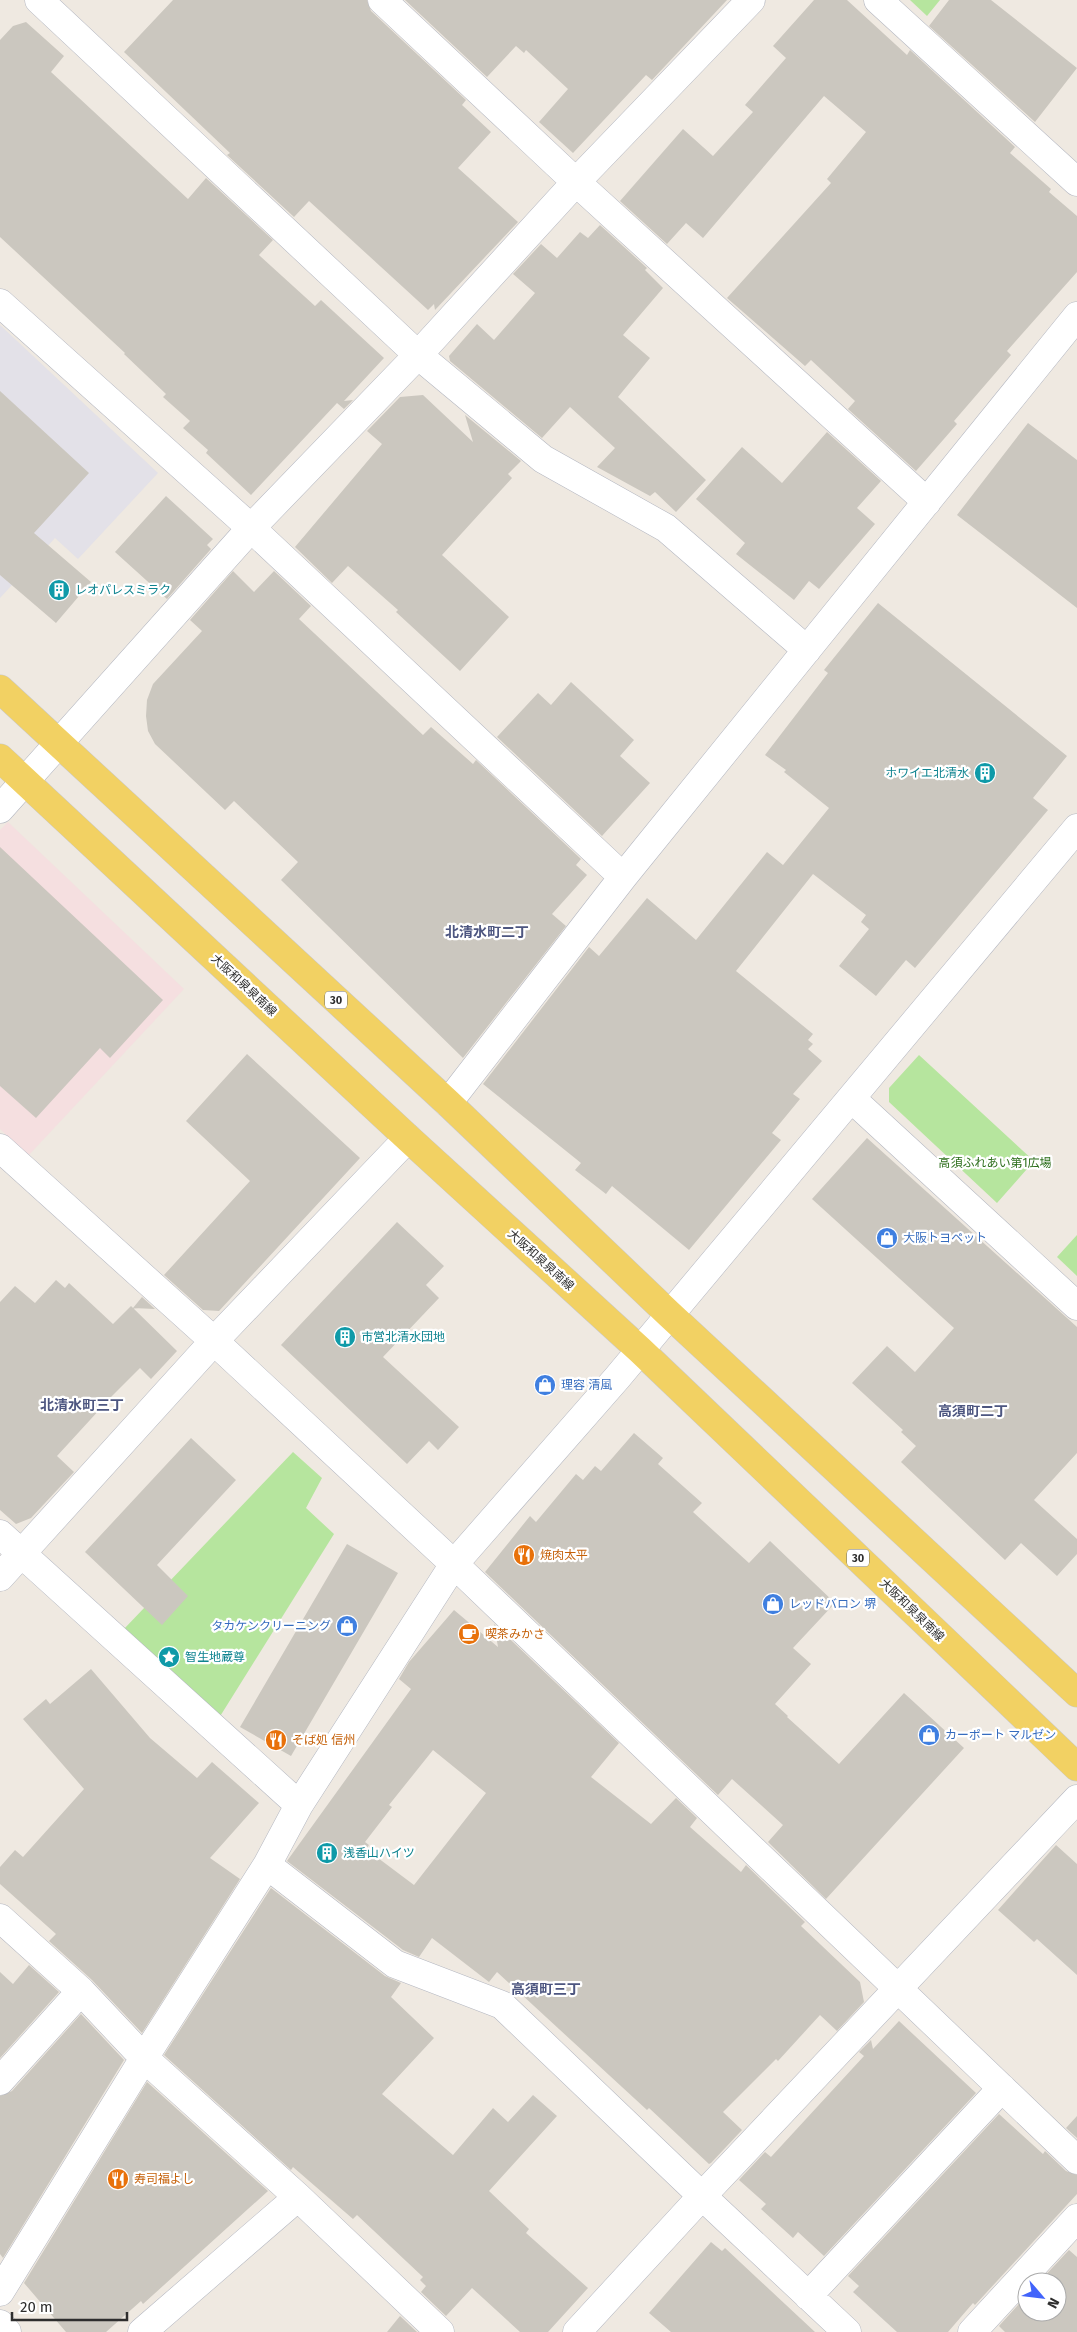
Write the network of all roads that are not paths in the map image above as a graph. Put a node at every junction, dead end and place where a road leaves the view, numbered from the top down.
1 (39, 0) edge
2 (751, 0) edge
3 (878, 0) edge
4 (389, 2) edge
5 (576, 182) junction
6 (1077, 182) edge
7 (0, 303) edge
8 (1077, 316) edge
9 (418, 355) junction
10 (927, 502) junction
11 (251, 528) junction
12 (807, 650) junction
13 (0, 689) edge
14 (59, 744) junction
15 (0, 758) edge
16 (25, 781) junction
17 (0, 809) edge
18 (1077, 828) edge
19 (623, 877) junction
20 (852, 1099) junction
21 (448, 1103) junction
22 (408, 1138) junction
23 (0, 1148) edge
24 (1077, 1306) edge
25 (669, 1314) junction
26 (214, 1341) junction
27 (640, 1350) junction
28 (0, 1534) edge
29 (22, 1554) junction
30 (454, 1564) junction
31 (0, 1577) edge
32 (1077, 1693) edge
33 (1077, 1767) edge
34 (1077, 1799) edge
35 (298, 1805) junction
36 (267, 1865) junction
37 (0, 1918) edge
38 (898, 1989) junction
39 (81, 1991) junction
40 (144, 2058) junction
41 (0, 2081) edge
42 (1002, 2088) junction
43 (1077, 2160) edge
44 (702, 2196) junction
45 (298, 2197) junction
46 (1077, 2218) edge
47 (0, 2292) edge
48 (808, 2296) junction
49 (0, 2324) edge
50 (7, 2332) edge
51 (142, 2332) edge
52 (440, 2332) edge
53 (577, 2332) edge
54 (847, 2332) edge
55 (972, 2332) edge

1 - 9 street
2 - 5 street
3 - 6 street
4 - 5 street
5 - 9 street
5 - 10 street
7 - 11 street
8 - 10 street
9 - 11 street
9 - 12 street
10 - 12 street
11 - 14 street
11 - 19 street
12 - 19 street
13 - 14 main road, 30
14 - 16 street
14 - 21 main road, 30
15 - 16 main road, 大阪和泉泉南線 / 30
16 - 17 street
16 - 22 main road, 大阪和泉泉南線 / 30
18 - 20 street
19 - 21 street
20 - 24 street
20 - 25 street
21 - 25 main road, 30
22 - 26 street
22 - 27 main road, 大阪和泉泉南線 / 30
23 - 26 street
25 - 27 street
25 - 32 main road, 30
26 - 29 street
26 - 30 street
27 - 30 street
27 - 33 main road, 大阪和泉泉南線 / 30
28 - 29 street
29 - 31 street
29 - 35 street
30 - 35 street
30 - 38 street
34 - 38 street
35 - 36 street
36 - 40 street
36 - 44 street
37 - 39 street
38 - 42 street
38 - 44 street
39 - 40 street
39 - 41 street
40 - 45 street
40 - 47 street
42 - 43 street
42 - 48 street
44 - 48 street
44 - 53 street
45 - 51 street
45 - 52 street
46 - 55 street
48 - 54 street
49 - 50 street

